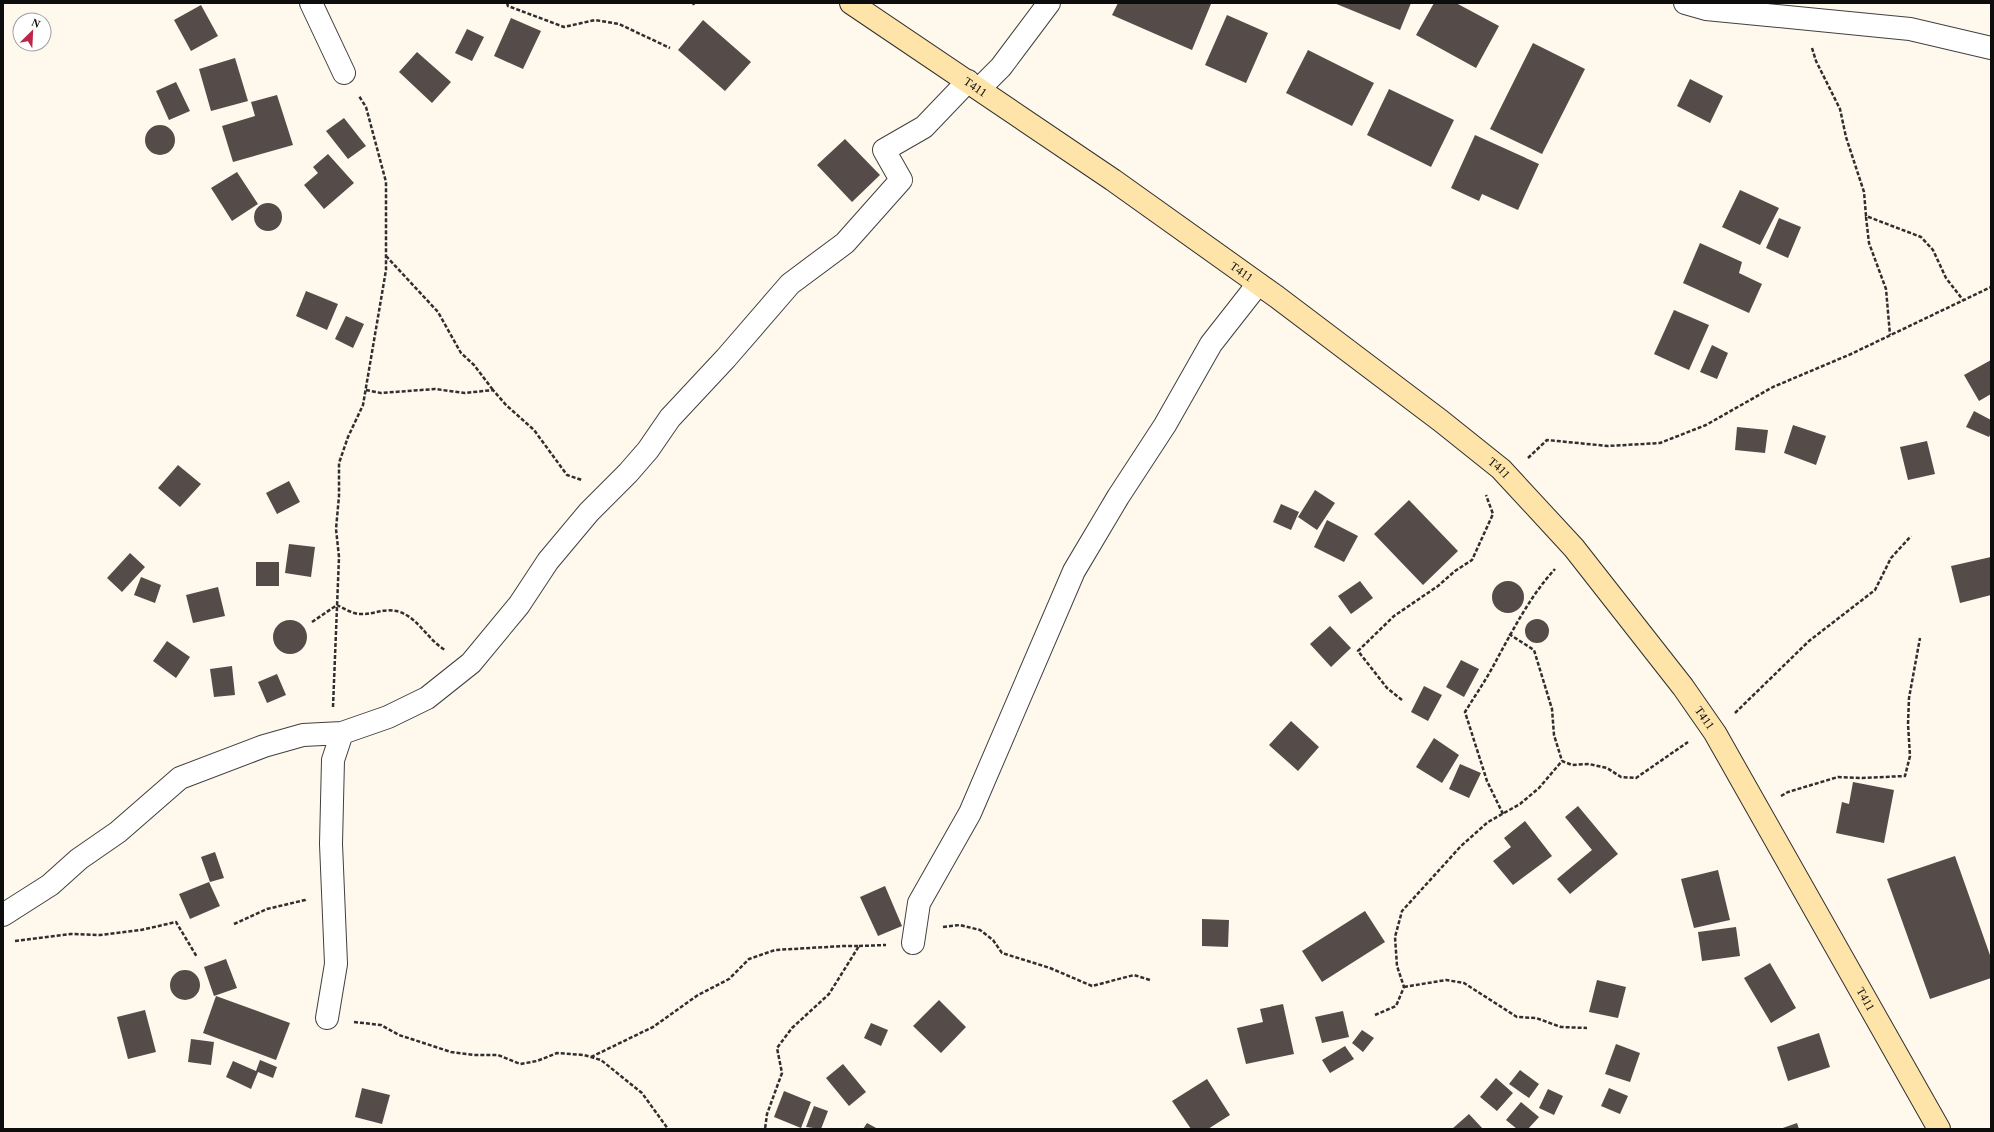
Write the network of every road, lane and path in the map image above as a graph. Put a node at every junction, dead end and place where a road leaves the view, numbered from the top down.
1 (311, 3) edge
2 (507, 3) edge
3 (850, 3) edge
4 (1049, 3) edge
5 (1685, 3) edge
6 (1809, 11) edge
7 (670, 48) dead end
8 (1991, 48) edge
9 (344, 73) joint
10 (974, 85) junction
11 (1866, 216) junction
12 (386, 256) junction
13 (1258, 284) junction
14 (1991, 286) edge
15 (1963, 300) junction
16 (1890, 335) junction
17 (366, 390) junction
18 (493, 390) junction
19 (1480, 452) junction
20 (1509, 477) junction
21 (614, 488) junction
22 (1911, 536) dead end
23 (1574, 548) junction
24 (337, 605) junction
25 (312, 622) dead end
26 (1510, 634) junction
27 (1920, 638) dead end
28 (476, 656) junction
29 (1402, 700) dead end
30 (337, 733) junction
31 (1715, 733) junction
32 (1562, 761) junction
33 (1759, 810) junction
34 (1503, 814) junction
35 (306, 894) dead end
36 (3, 915) edge
37 (234, 924) dead end
38 (11, 941) dead end
39 (913, 943) junction
40 (859, 946) junction
41 (197, 958) dead end
42 (1150, 980) dead end
43 (1404, 987) junction
44 (1375, 1015) dead end
45 (327, 1018) joint
46 (1587, 1028) dead end
47 (591, 1057) junction
48 (668, 1129) edge
49 (765, 1129) edge
50 (1940, 1129) edge

1 - 9 street
2 - 7 path
3 - 10 main road, T411 / T411
4 - 10 street
5 - 6 street
6 - 8 street
6 - 11 path
9 - 12 path
10 - 13 main road, T411 / T411
10 - 21 street
11 - 15 path
11 - 16 path
12 - 17 path
12 - 18 path
13 - 19 main road, T411 / T411
13 - 39 street
14 - 15 path
15 - 16 path
16 - 20 path
17 - 18 path
17 - 24 path
18 - 21 path
19 - 20 main road, T411 / T411
19 - 29 path
20 - 23 main road, T411 / T411
21 - 28 street
22 - 31 path
23 - 26 path
23 - 31 main road, T411 / T411
24 - 25 path
24 - 28 path
24 - 30 path
26 - 32 path
26 - 34 path
27 - 33 path
28 - 30 street
30 - 36 street
30 - 45 street
31 - 32 path
31 - 33 main road, T411 / T411
32 - 34 path
33 - 50 main road, T411 / T411
34 - 43 path
35 - 37 path
38 - 41 path
39 - 40 path
39 - 42 path
40 - 47 path
40 - 49 path
43 - 44 path
43 - 46 path
45 - 47 path
47 - 48 path

